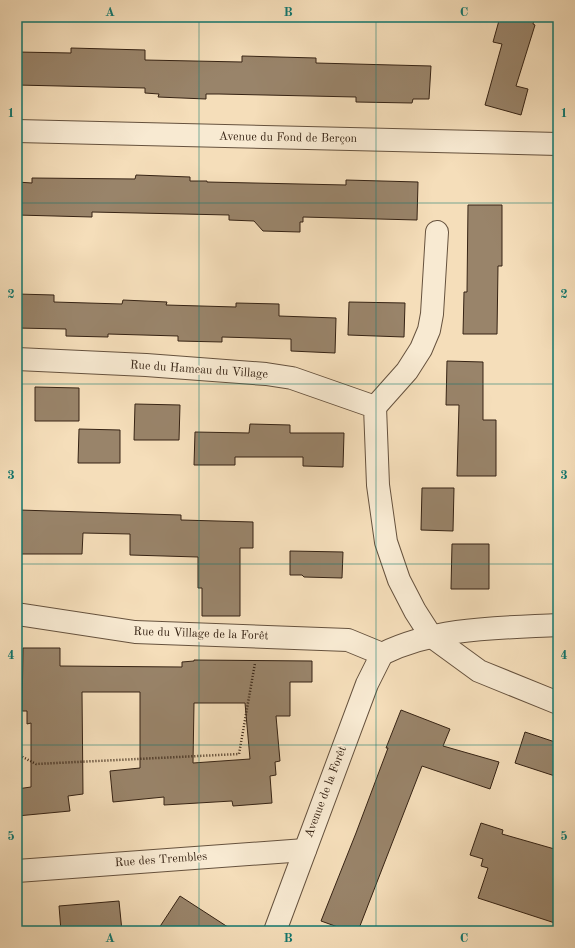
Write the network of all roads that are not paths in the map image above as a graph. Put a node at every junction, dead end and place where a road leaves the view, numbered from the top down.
1 (17, 131) edge
2 (558, 144) edge
3 (437, 232) dead end
4 (17, 359) edge
5 (375, 407) junction
6 (17, 614) edge
7 (558, 625) edge
8 (431, 636) junction
9 (382, 654) junction
10 (558, 703) edge
11 (305, 850) junction
12 (17, 871) edge
13 (275, 931) edge

1 - 2 street, Avenue du Fond de Berçon
3 - 5 street
4 - 5 street, Rue du Hameau du Village
5 - 8 street
6 - 9 street, Rue du Village de la Forêt
7 - 8 street
8 - 9 street
8 - 10 street
9 - 11 street, Avenue de la Forêt
11 - 12 street, Rue des Trembles
11 - 13 street, Avenue de la Forêt

